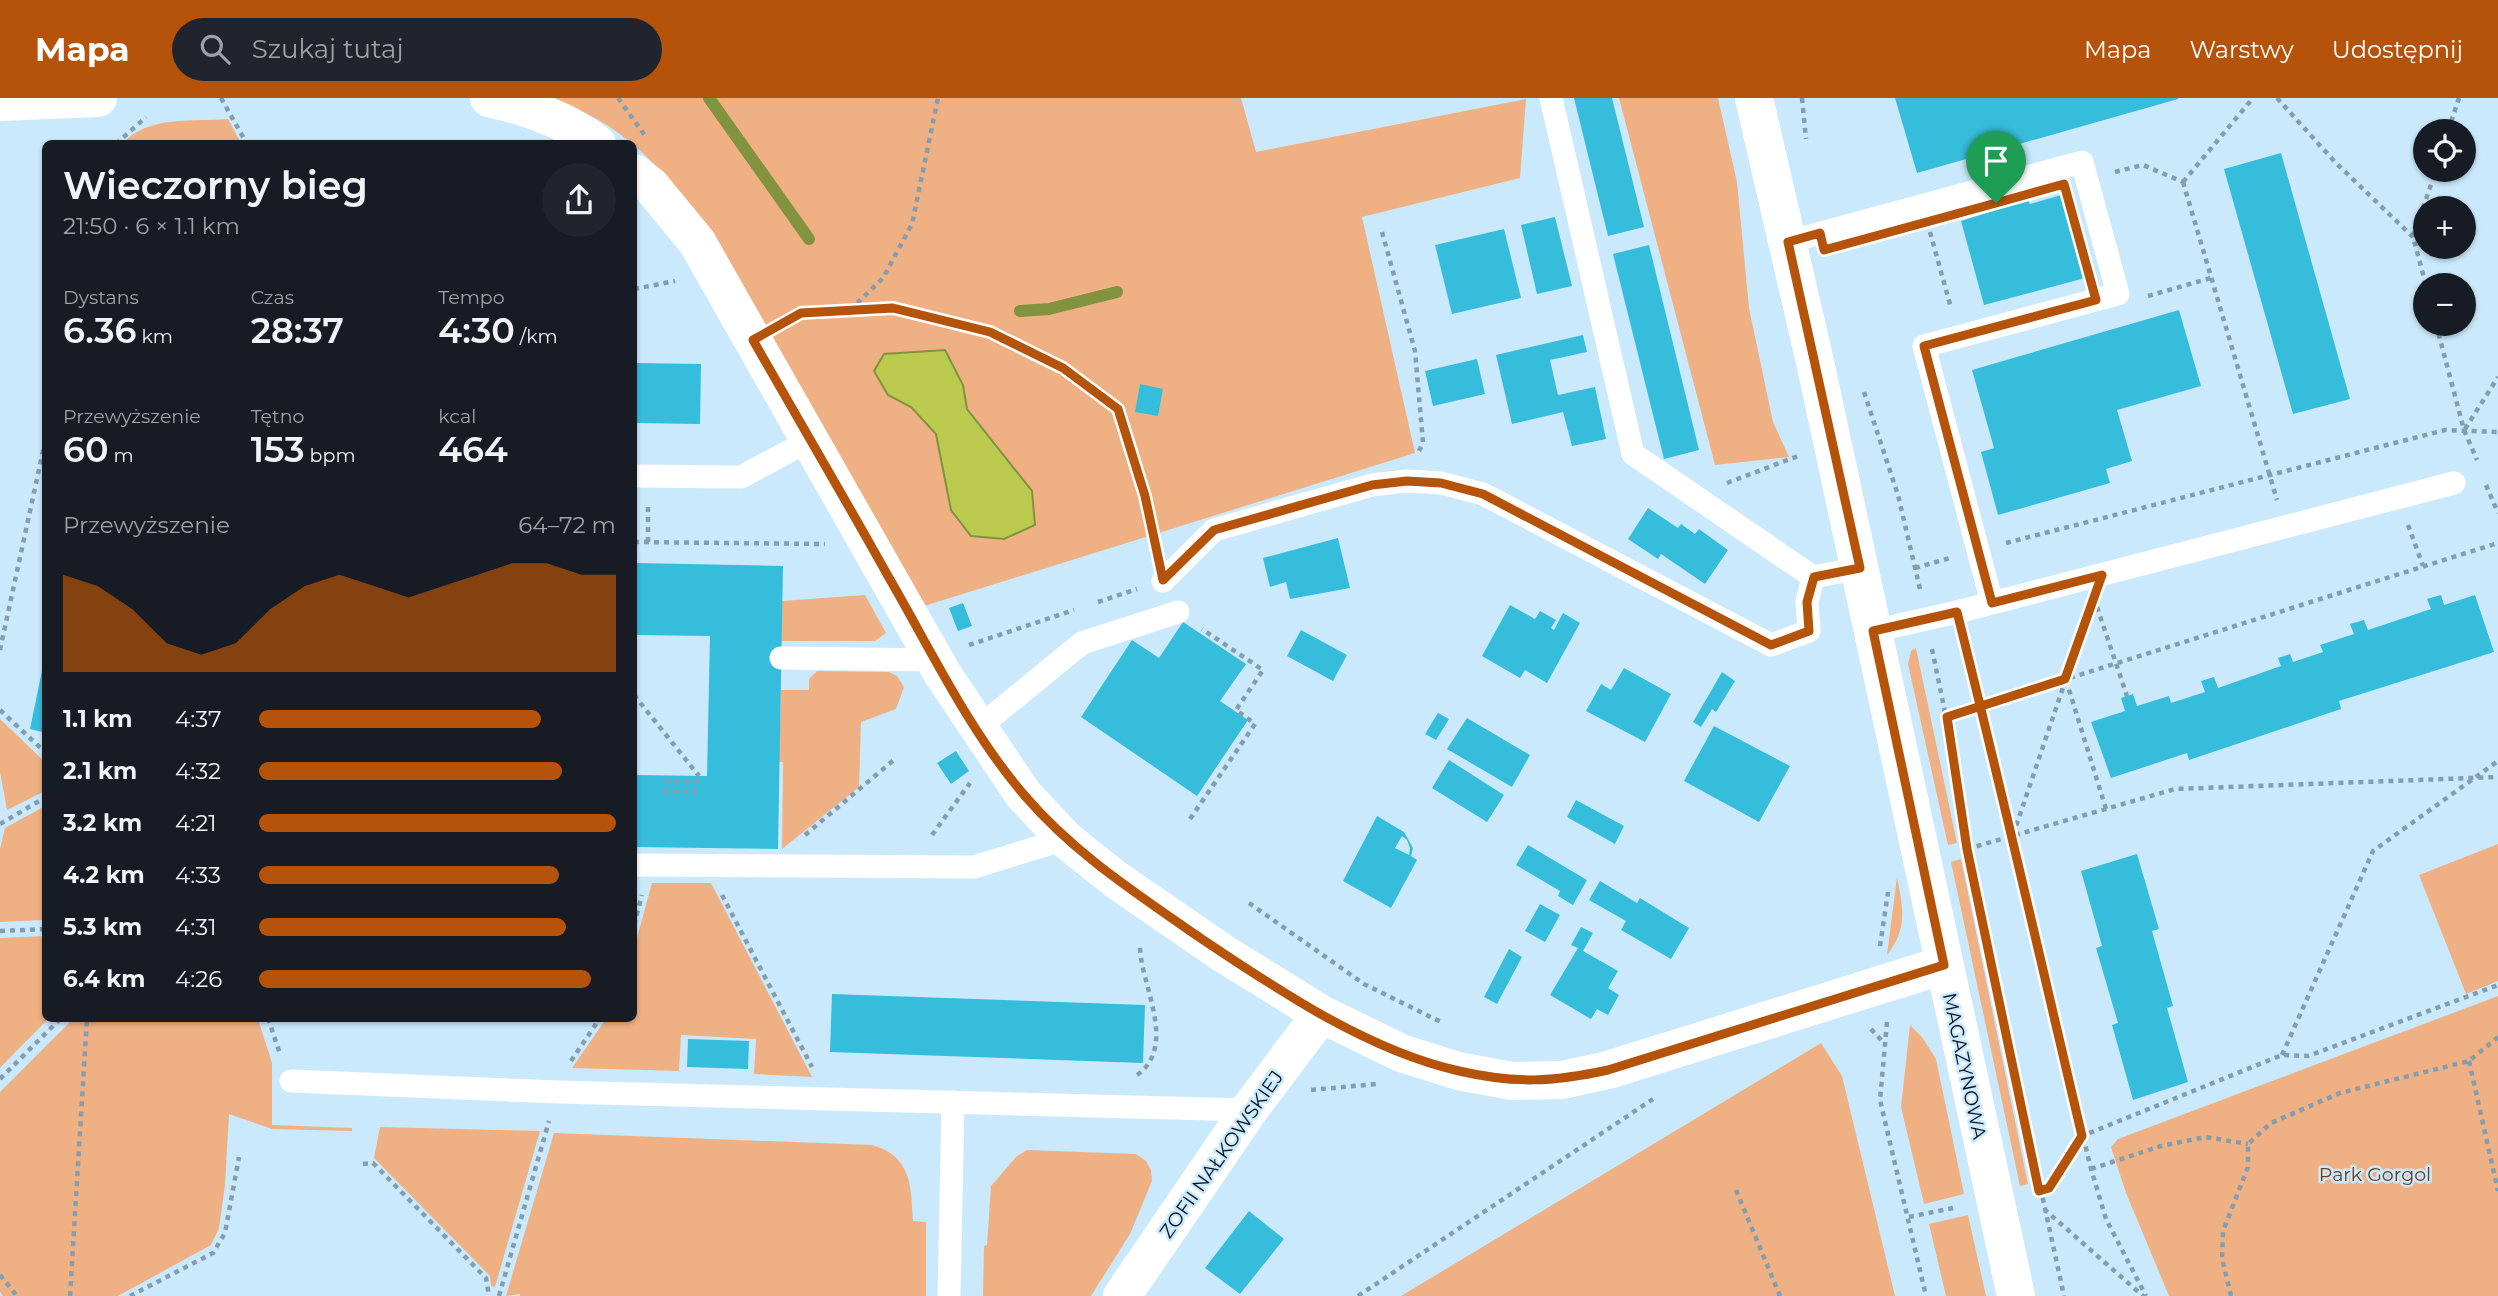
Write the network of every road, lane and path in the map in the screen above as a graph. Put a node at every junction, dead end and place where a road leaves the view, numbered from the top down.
1 (81, 98) edge
2 (220, 98) edge
3 (489, 98) edge
4 (938, 98) edge
5 (1551, 98) edge
6 (1754, 98) edge
7 (1802, 98) edge
8 (2253, 98) edge
9 (2277, 98) edge
10 (2459, 98) edge
11 (0, 102) edge
12 (146, 117) dead end
13 (2452, 119) edge
14 (119, 140) edge
15 (245, 140) edge
16 (592, 140) edge
17 (1806, 141) dead end
18 (2125, 169) dead end
19 (637, 175) edge
20 (2183, 182) junction
21 (1382, 232) dead end
22 (2413, 237) edge
23 (1788, 242) junction
24 (1934, 247) dead end
25 (2211, 278) junction
26 (672, 283) dead end
27 (637, 289) edge
28 (2146, 297) dead end
29 (850, 310) junction
30 (2439, 336) edge
31 (1958, 337) junction
32 (753, 340) junction
33 (2498, 377) edge
34 (1864, 391) dead end
35 (2464, 430) junction
36 (2498, 432) edge
37 (810, 440) junction
38 (42, 456) edge
39 (1798, 456) dead end
40 (2479, 466) dead end
41 (2269, 475) junction
42 (637, 477) edge
43 (2484, 478) dead end
44 (1407, 481) junction
45 (2454, 483) dead end
46 (1693, 496) junction
47 (2398, 498) junction
48 (648, 503) dead end
49 (2498, 513) edge
50 (2284, 528) junction
51 (637, 542) edge
52 (648, 542) junction
53 (2498, 543) edge
54 (830, 544) dead end
55 (1979, 550) junction
56 (2423, 566) junction
57 (1860, 568) junction
58 (1915, 568) junction
59 (1814, 577) junction
60 (1163, 580) junction
61 (1992, 603) junction
62 (1091, 604) dead end
63 (1078, 609) dead end
64 (1178, 612) joint
65 (1957, 612) junction
66 (1926, 619) junction
67 (1873, 631) junction
68 (0, 650) edge
69 (948, 654) junction
70 (781, 658) dead end
71 (2116, 663) junction
72 (2065, 679) junction
73 (2127, 696) dead end
74 (637, 699) edge
75 (1980, 706) junction
76 (0, 710) edge
77 (1947, 717) junction
78 (977, 729) junction
79 (42, 749) edge
80 (895, 759) dead end
81 (2498, 761) edge
82 (2477, 776) junction
83 (2498, 777) edge
84 (972, 781) dead end
85 (699, 792) dead end
86 (42, 799) edge
87 (2106, 809) junction
88 (1190, 820) dead end
89 (0, 824) edge
90 (2012, 836) junction
91 (1065, 839) junction
92 (1967, 849) junction
93 (637, 865) edge
94 (707, 865) junction
95 (769, 865) junction
96 (900, 865) junction
97 (1889, 886) dead end
98 (1249, 903) dead end
99 (42, 929) edge
100 (0, 931) edge
101 (1140, 939) dead end
102 (1879, 955) dead end
103 (1944, 965) junction
104 (2498, 985) edge
105 (1887, 1013) dead end
106 (1321, 1014) junction
107 (57, 1022) edge
108 (87, 1022) edge
109 (597, 1022) edge
110 (1448, 1025) dead end
111 (2498, 1037) edge
112 (2282, 1055) junction
113 (2469, 1061) junction
114 (0, 1079) edge
115 (1130, 1079) dead end
116 (1272, 1080) junction
117 (291, 1082) dead end
118 (1379, 1084) dead end
119 (558, 1092) junction
120 (1663, 1092) dead end
121 (828, 1099) junction
122 (953, 1102) junction
123 (1249, 1110) junction
124 (2082, 1136) junction
125 (2248, 1144) junction
126 (239, 1157) dead end
127 (363, 1164) dead end
128 (2091, 1169) junction
129 (1736, 1190) dead end
130 (2039, 1191) junction
131 (2498, 1191) edge
132 (2043, 1208) junction
133 (0, 1275) edge
134 (16, 1296) edge
135 (70, 1296) edge
136 (130, 1296) edge
137 (489, 1296) edge
138 (499, 1296) edge
139 (949, 1296) edge
140 (1122, 1296) edge
141 (1358, 1296) edge
142 (1780, 1296) edge
143 (1926, 1296) edge
144 (2016, 1296) edge
145 (2064, 1296) edge
146 (2145, 1296) edge
147 (2231, 1296) edge

1 - 11 street
2 - 15 path
3 - 16 street
4 - 29 path
5 - 46 lane
6 - 23 street, MAGAZYNOWA
7 - 17 path
8 - 20 path
9 - 22 path
10 - 13 path
12 - 14 path
18 - 20 path
19 - 32 street
20 - 25 path
21 - 44 path
23 - 31 lane
23 - 57 street, MAGAZYNOWA
24 - 31 path
25 - 28 path
25 - 41 path
26 - 27 path
29 - 32 path
29 - 60 path
30 - 35 path
31 - 55 lane
32 - 37 street
33 - 35 path
34 - 58 path
35 - 36 path
35 - 40 path
35 - 41 path
37 - 42 lane
37 - 69 street
38 - 68 path
39 - 46 path
41 - 50 path
41 - 55 path
43 - 49 path
44 - 59 lane
44 - 60 lane
45 - 47 lane
46 - 59 lane
47 - 50 lane
47 - 56 path
48 - 52 path
50 - 61 lane
51 - 52 path
52 - 54 path
53 - 56 path
55 - 58 path
55 - 61 lane
56 - 71 path
57 - 59 lane
57 - 67 street, MAGAZYNOWA
58 - 66 path
60 - 62 path
61 - 65 lane
63 - 69 path
64 - 78 lane
64 - 88 path
65 - 66 lane
65 - 75 path
66 - 67 lane
66 - 77 path
67 - 103 street, MAGAZYNOWA
69 - 70 lane
69 - 78 street
71 - 72 path
71 - 72 path
71 - 73 path
72 - 75 path
72 - 87 path
72 - 90 path
74 - 85 path
75 - 77 path
75 - 90 path
76 - 79 path
77 - 92 path
78 - 91 street
80 - 95 path
81 - 82 path
82 - 83 path
82 - 87 path
82 - 112 path
84 - 96 path
86 - 89 path
87 - 90 path
90 - 92 path
90 - 124 path
91 - 96 lane
91 - 106 street
92 - 130 path
93 - 94 lane
94 - 95 lane
94 - 121 path
95 - 96 lane
97 - 102 path
98 - 110 path
99 - 100 path
101 - 115 path
103 - 106 street
103 - 144 street, MAGAZYNOWA
104 - 112 path
105 - 143 path
106 - 116 street, ZOFII NAŁKOWSKIEJ
107 - 114 path
108 - 135 path
109 - 119 path
111 - 113 path
112 - 124 path
113 - 125 path
113 - 131 path
116 - 118 path
116 - 123 street, ZOFII NAŁKOWSKIEJ
117 - 119 lane
119 - 121 lane
119 - 138 path
120 - 141 path
121 - 122 lane
122 - 123 lane
122 - 139 lane
123 - 140 street, ZOFII NAŁKOWSKIEJ
124 - 128 path
124 - 130 path
125 - 128 path
125 - 147 path
126 - 136 path
127 - 137 path
128 - 146 path
129 - 142 path
130 - 132 path
132 - 145 path
132 - 146 path
133 - 134 path

